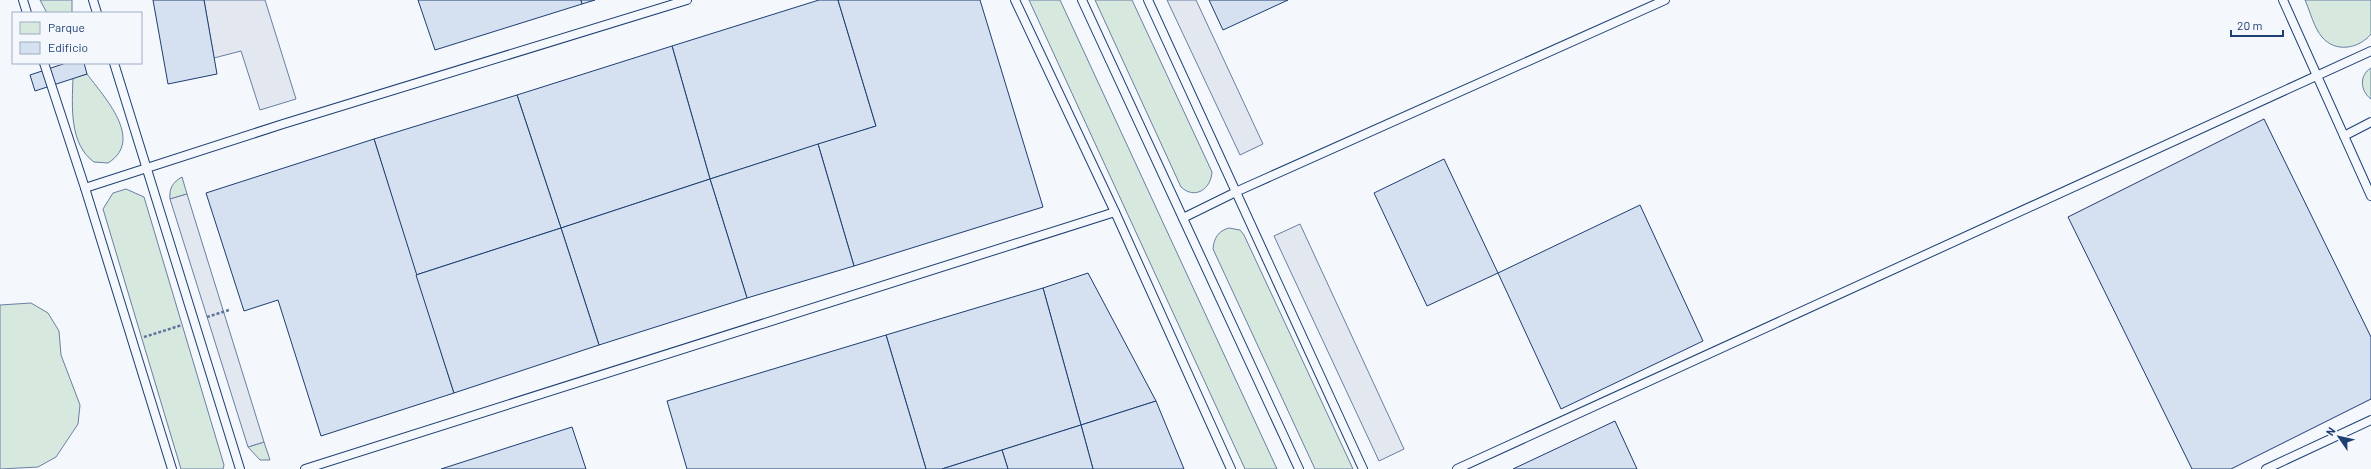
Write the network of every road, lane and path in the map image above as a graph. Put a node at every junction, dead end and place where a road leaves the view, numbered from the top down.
1 (23, 0) edge
2 (93, 0) edge
3 (687, 0) edge
4 (1015, 0) edge
5 (1082, 0) edge
6 (1148, 0) edge
7 (1665, 0) edge
8 (2283, 0) edge
9 (27, 12) edge
10 (98, 12) edge
11 (2371, 51) edge
12 (44, 64) edge
13 (114, 64) edge
14 (2317, 76) junction
15 (2371, 122) edge
16 (2344, 136) junction
17 (148, 168) junction
18 (85, 188) junction
19 (1236, 192) junction
20 (2371, 196) edge
21 (1115, 212) junction
22 (1183, 218) junction
23 (229, 310) dead end
24 (207, 317) dead end
25 (182, 325) dead end
26 (141, 338) dead end
27 (2371, 420) edge
28 (172, 469) edge
29 (240, 469) edge
30 (305, 469) edge
31 (1231, 469) edge
32 (1299, 469) edge
33 (1363, 469) edge
34 (1456, 469) edge
35 (2266, 469) edge

1 - 9 lane
2 - 10 lane
3 - 17 lane
4 - 21 lane
5 - 22 lane
6 - 19 lane
7 - 19 lane
8 - 14 lane
11 - 14 lane
12 - 18 lane
13 - 17 lane
14 - 16 lane
14 - 34 lane
15 - 16 lane
16 - 20 lane
17 - 18 lane
17 - 29 lane
18 - 28 lane
19 - 22 lane
19 - 33 lane
21 - 30 lane
21 - 31 lane
22 - 32 lane
23 - 24 path
25 - 26 path
27 - 35 lane

